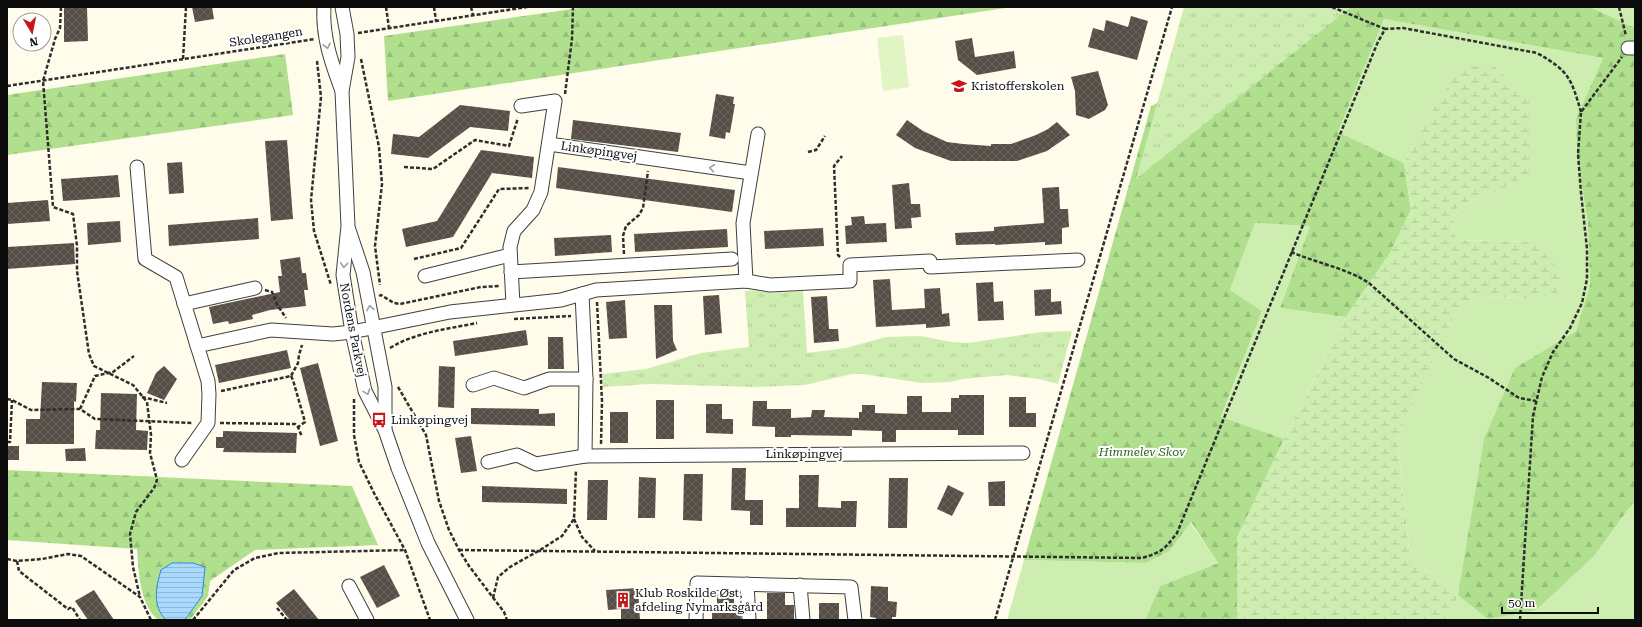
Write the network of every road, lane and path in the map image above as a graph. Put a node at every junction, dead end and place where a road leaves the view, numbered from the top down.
1 (61, 7) edge
2 (186, 7) edge
3 (324, 7) edge
4 (342, 7) edge
5 (386, 7) edge
6 (434, 7) edge
7 (471, 7) edge
8 (527, 7) edge
9 (1172, 7) edge
10 (1332, 7) edge
11 (1619, 7) edge
12 (515, 8) edge
13 (473, 15) junction
14 (436, 21) junction
15 (389, 28) junction
16 (1385, 29) junction
17 (347, 34) junction
18 (325, 38) junction
19 (1632, 48) edge
20 (183, 59) junction
21 (43, 80) junction
22 (7, 86) edge
23 (342, 91) junction
24 (521, 106) joint
25 (1581, 112) junction
26 (758, 134) dead end
27 (825, 136) dead end
28 (549, 144) junction
29 (808, 152) dead end
30 (842, 156) dead end
31 (649, 158) junction
32 (404, 166) dead end
33 (136, 167) dead end
34 (751, 173) junction
35 (531, 188) dead end
36 (348, 226) junction
37 (1292, 252) junction
38 (510, 255) junction
39 (414, 259) dead end
40 (732, 259) dead end
41 (1078, 260) dead end
42 (625, 265) junction
43 (850, 265) junction
44 (511, 272) junction
45 (425, 276) dead end
46 (746, 281) junction
47 (512, 285) junction
48 (255, 288) joint
49 (596, 290) junction
50 (582, 294) junction
51 (381, 295) dead end
52 (184, 304) junction
53 (513, 304) junction
54 (598, 314) junction
55 (583, 315) junction
56 (512, 319) dead end
57 (482, 322) dead end
58 (373, 328) junction
59 (352, 332) junction
60 (295, 338) junction
61 (302, 345) junction
62 (196, 346) junction
63 (310, 346) dead end
64 (388, 349) dead end
65 (134, 356) dead end
66 (105, 373) junction
67 (290, 376) junction
68 (586, 379) junction
69 (473, 385) dead end
70 (209, 394) junction
71 (142, 397) junction
72 (7, 399) edge
73 (12, 400) junction
74 (1536, 401) junction
75 (167, 403) dead end
76 (80, 409) junction
77 (149, 422) junction
78 (208, 423) junction
79 (298, 427) junction
80 (385, 430) junction
81 (302, 437) dead end
82 (7, 442) edge
83 (1023, 453) dead end
84 (585, 456) junction
85 (601, 456) junction
86 (182, 460) dead end
87 (488, 462) dead end
88 (574, 519) junction
89 (406, 550) dead end
90 (459, 550) dead end
91 (540, 550) junction
92 (595, 551) junction
93 (1014, 556) junction
94 (7, 559) edge
95 (17, 561) junction
96 (747, 584) junction
97 (800, 585) junction
98 (349, 586) dead end
99 (140, 597) junction
100 (493, 598) dead end
101 (277, 608) dead end
102 (80, 620) edge
103 (151, 620) edge
104 (193, 620) edge
105 (287, 620) edge
106 (367, 620) edge
107 (467, 620) edge
108 (696, 620) edge
109 (749, 620) edge
110 (803, 620) edge
111 (854, 620) edge
112 (995, 620) edge
113 (1520, 620) edge

1 - 21 path
2 - 20 path
3 - 18 street, Nordens Parkvej
4 - 17 street, Nordens Parkvej
5 - 15 path
6 - 14 path
7 - 13 path
8 - 12 path
9 - 93 path
10 - 16 path
11 - 19 path
12 - 13 path
13 - 14 path
14 - 15 path
15 - 17 path
16 - 25 path
16 - 37 path
17 - 23 street, Nordens Parkvej
18 - 20 path, Skolegangen
18 -> 23 street, Nordens Parkvej
19 - 25 path
20 - 21 path, Skolegangen
21 - 22 path, Skolegangen
21 - 66 path
23 - 36 street, Nordens Parkvej
24 - 28 street, Linkøpingvej
24 - 32 path
25 - 74 path
26 - 34 street
27 - 29 path
28 - 31 street, Linkøpingvej
28 - 38 street, Linkøpingvej
30 - 43 path
34 -> 31 street, Linkøpingvej
31 - 42 path, Linkøpingvej
33 - 52 street
34 - 46 street
35 - 39 path
58 -> 36 street, Nordens Parkvej
36 -> 59 street, Nordens Parkvej
37 - 74 path
37 - 93 path
38 - 44 street, Linkøpingvej
38 - 45 street
40 - 42 street
41 - 43 street
42 - 44 street
43 - 46 street
44 - 47 street, Linkøpingvej
46 - 49 street
47 - 51 path
47 - 53 street, Linkøpingvej
48 - 52 street
48 - 60 path
49 - 50 street
49 - 54 path
50 - 53 street
50 - 55 street
52 - 62 street
53 - 58 street
54 - 55 path
54 - 85 path
55 - 56 path
55 - 68 street
57 - 64 path
58 - 59 street
58 - 80 street, Nordens Parkvej
59 - 60 street
59 -> 80 street, Nordens Parkvej
60 - 61 path
60 - 62 street
61 - 63 path
61 - 67 path
62 - 70 street
65 - 66 path
66 - 71 path
66 - 76 path
67 - 70 path
67 - 79 path
68 - 69 street
68 - 84 street
70 - 78 street
71 - 75 path
71 - 77 path
72 - 73 path
73 - 76 path
73 - 82 path
74 - 113 path
76 - 77 path
77 - 78 path
77 - 99 path
78 - 79 path
78 - 86 street
79 - 81 path
80 - 107 street, Nordens Parkvej
83 - 85 street, Linkøpingvej
84 - 85 street, Linkøpingvej
84 - 87 street, Linkøpingvej
84 - 88 path
88 - 91 path
88 - 92 path
89 - 104 path
90 - 91 path
91 - 92 path
91 - 100 path
92 - 93 path
93 - 112 path
94 - 95 path
95 - 99 path
95 - 102 path
96 - 97 street
96 - 108 street
96 - 109 street
97 - 110 street
97 - 111 street
98 - 106 street
99 - 103 path
101 - 105 path

